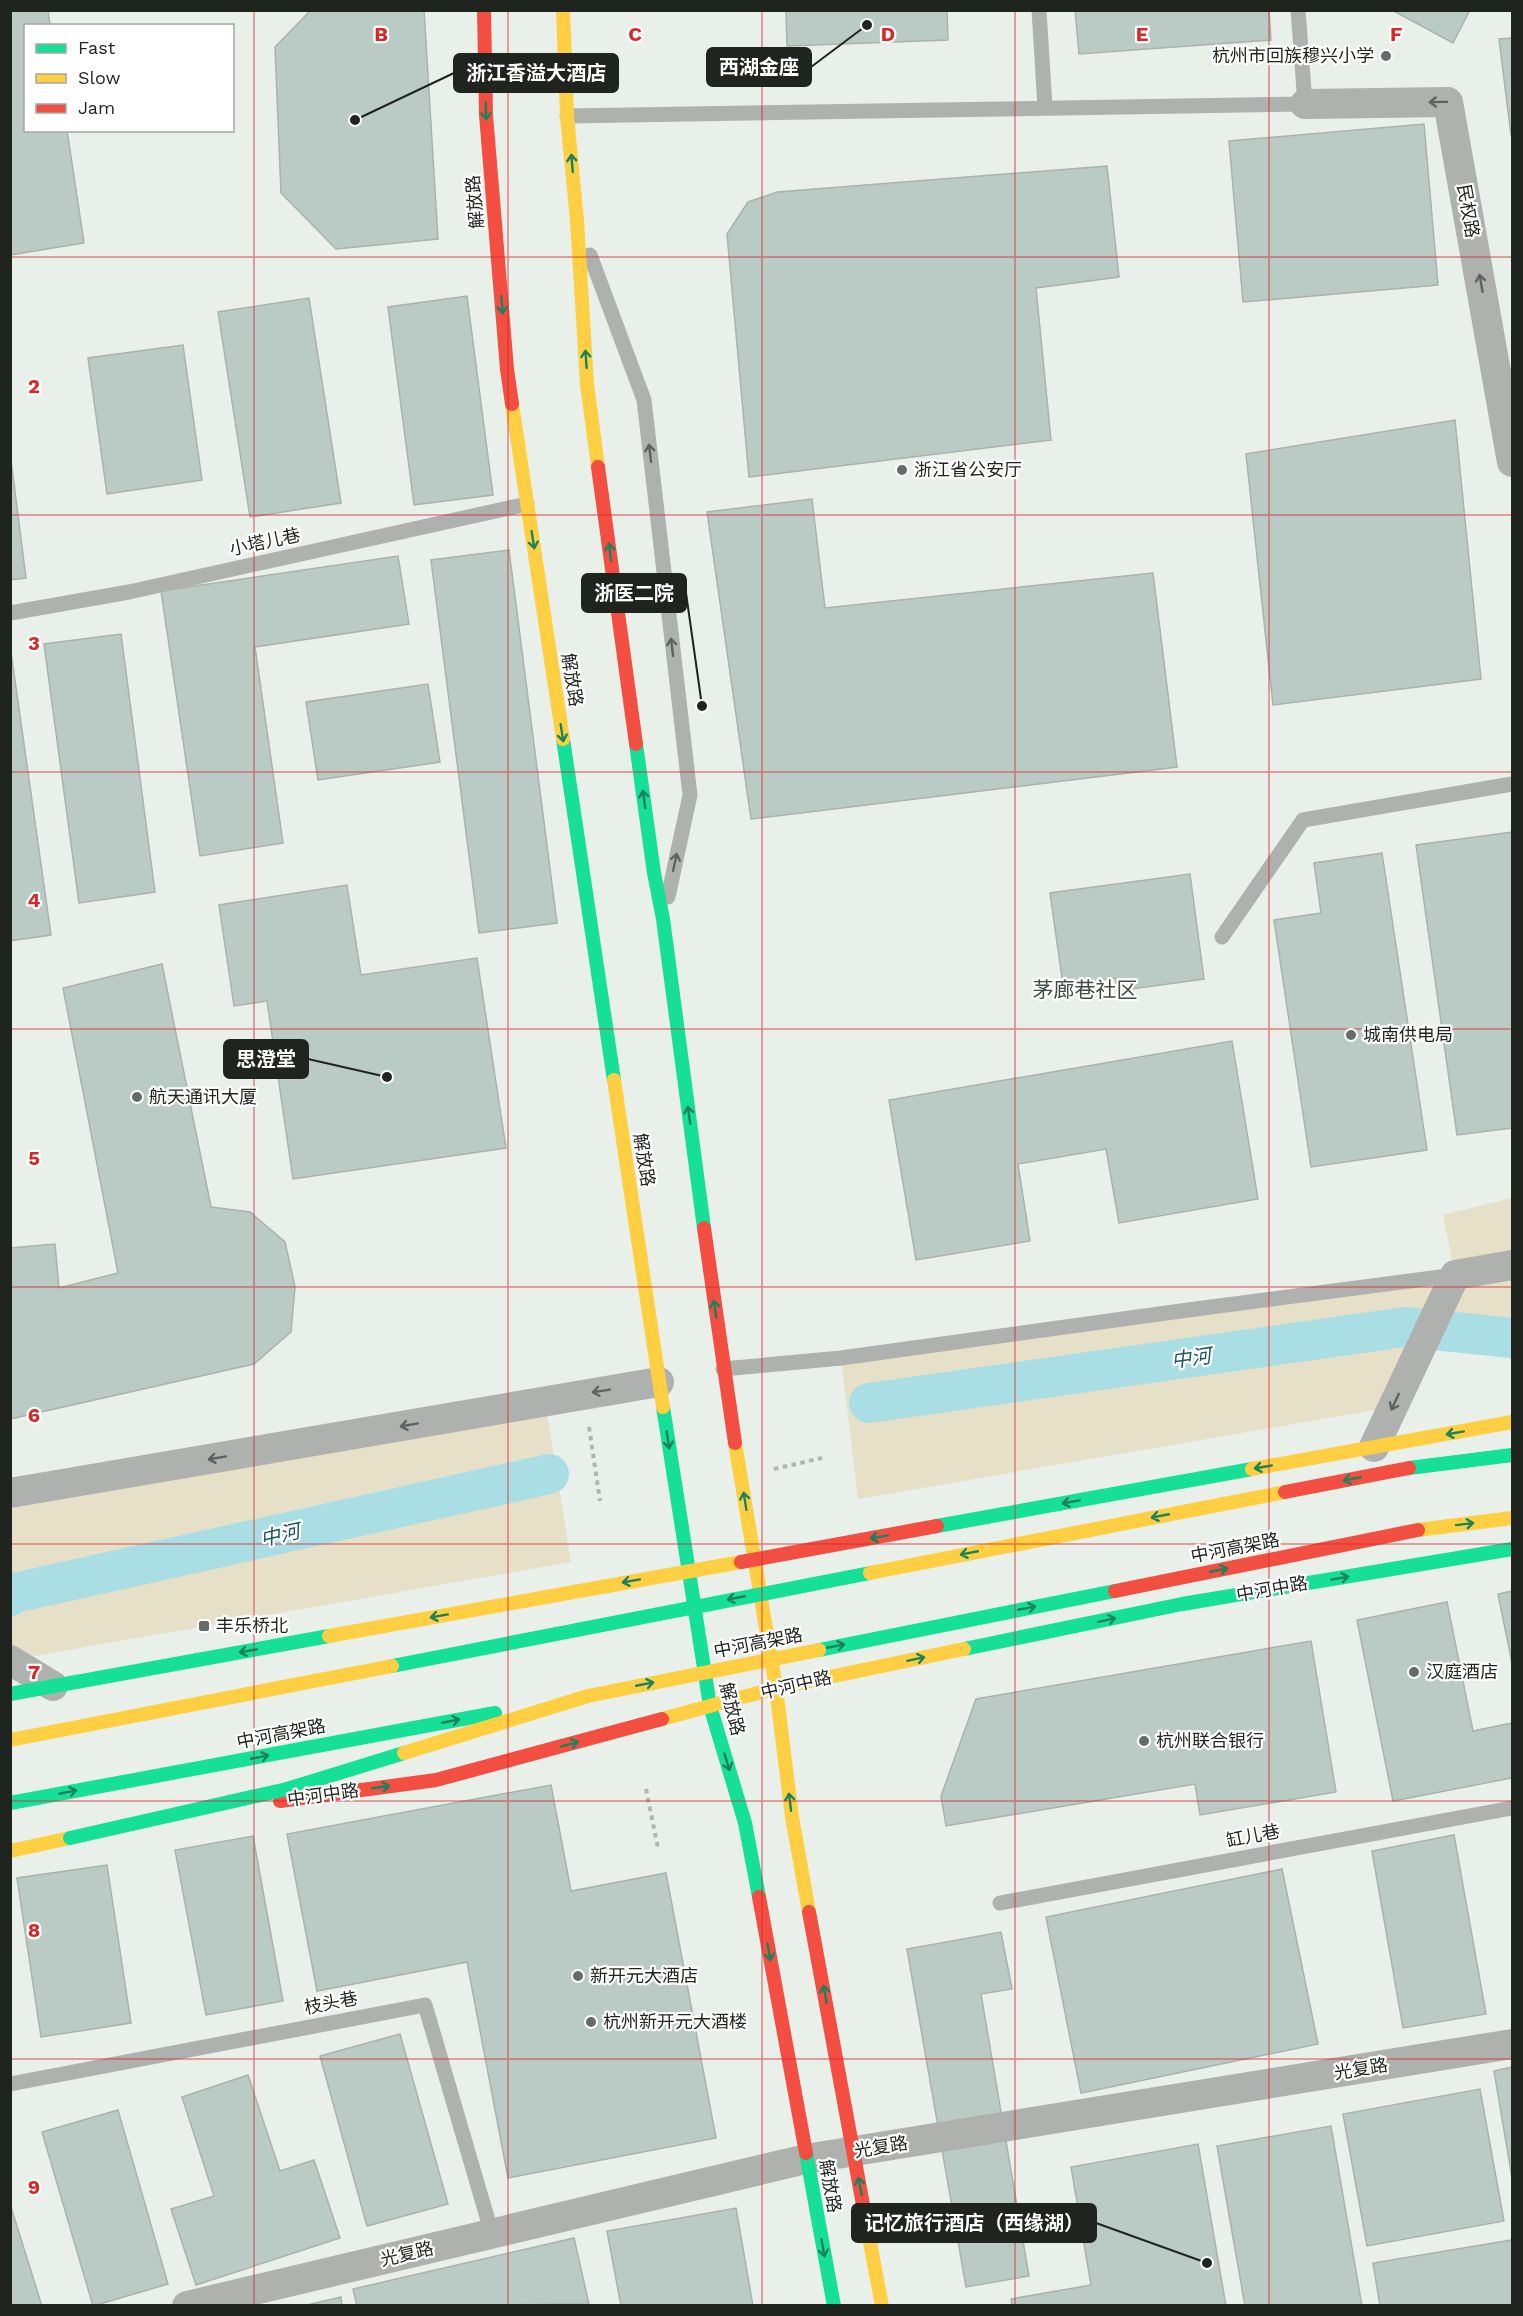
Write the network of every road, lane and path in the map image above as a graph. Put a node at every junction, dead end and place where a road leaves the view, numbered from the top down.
1 (484, 10) edge
2 (563, 10) edge
3 (1039, 10) edge
4 (1298, 10) edge
5 (1305, 104) junction
6 (1045, 107) junction
7 (567, 116) junction
8 (577, 221) junction
9 (1502, 340) edge
10 (1512, 462) edge
11 (527, 504) junction
12 (10, 613) edge
13 (1512, 784) edge
14 (663, 919) junction
15 (1222, 938) dead end
16 (1512, 1264) edge
17 (1455, 1275) junction
18 (723, 1370) junction
19 (659, 1382) junction
20 (1512, 1422) edge
21 (588, 1423) dead end
22 (1374, 1447) junction
23 (1512, 1455) edge
24 (826, 1457) dead end
25 (765, 1472) dead end
26 (10, 1493) edge
27 (600, 1501) dead end
28 (1512, 1518) edge
29 (1512, 1549) edge
30 (755, 1559) junction
31 (689, 1571) junction
32 (10, 1660) edge
33 (53, 1686) junction
34 (776, 1688) junction
35 (10, 1694) edge
36 (588, 1696) junction
37 (710, 1706) junction
38 (10, 1740) edge
39 (646, 1789) dead end
40 (10, 1803) edge
41 (1512, 1808) edge
42 (10, 1837) edge
43 (658, 1848) dead end
44 (10, 1851) edge
45 (1000, 1903) dead end
46 (1512, 2044) edge
47 (10, 2084) edge
48 (854, 2151) junction
49 (807, 2159) junction
50 (492, 2234) junction
51 (187, 2306) edge
52 (834, 2306) edge
53 (882, 2306) edge

1 -> 11 main road, 解放路
2 - 7 main road, 解放路
3 - 6 lane
4 - 5 lane
5 - 6 lane
9 -> 5 street, 民权路
6 - 7 lane
8 -> 7 main road, 解放路
14 -> 8 main road, 解放路
14 -> 8 lane
9 - 10 street, 民权路
11 - 12 lane, 小塔儿巷
11 -> 19 main road, 解放路
13 - 15 lane
18 -> 14 main road, 解放路
16 - 17 street
17 - 18 lane
17 -> 22 street
30 -> 18 main road, 解放路
19 -> 26 street
19 -> 31 main road, 解放路
20 -> 22 main road
21 - 27 path
22 -> 30 main road
23 -> 38 main road, bridge
24 - 25 path
36 -> 28 main road, 中河高架路, bridge
34 -> 29 main road, 中河中路
30 - 31 main road
30 - 34 main road, 解放路
31 -> 33 main road
31 - 37 main road, 解放路
32 - 33 street
33 - 35 main road
34 - 37 main road, 中河中路
48 -> 34 main road, 解放路
40 -> 36 main road, 中河高架路, bridge
36 - 44 main road, bridge
42 -> 37 main road, 中河中路
37 -> 49 main road, 解放路
39 - 43 path
41 - 45 lane, 缸儿巷
46 - 48 street, 光复路
47 - 50 lane, 枝头巷
48 - 49 street, 光复路
53 -> 48 main road, 解放路
49 - 50 street, 光复路
49 -> 52 main road, 解放路
50 - 51 street, 光复路

